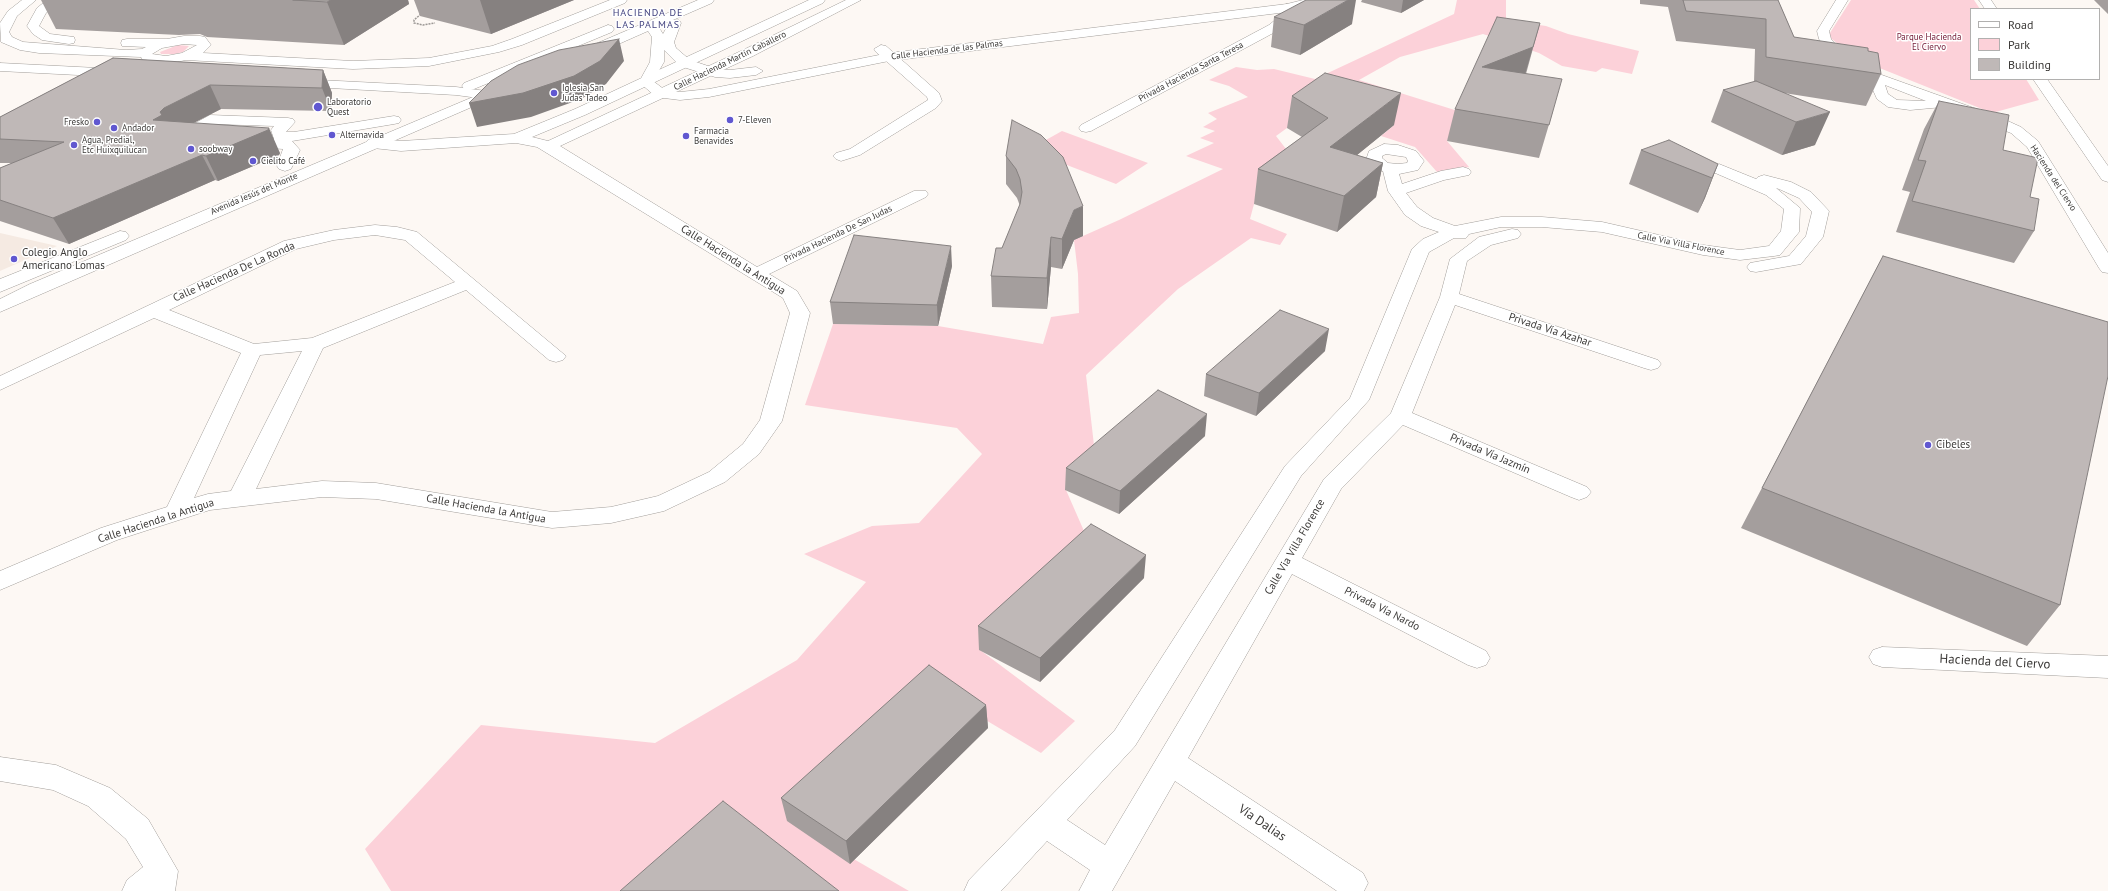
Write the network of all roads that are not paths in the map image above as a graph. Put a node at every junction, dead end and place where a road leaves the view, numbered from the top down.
1 (30, 0) edge
2 (54, 0) edge
3 (596, 0) edge
4 (621, 0) edge
5 (708, 0) edge
6 (819, 0) edge
7 (855, 0) edge
8 (1273, 0) edge
9 (1317, 0) edge
10 (1842, 0) edge
11 (680, 5) edge
12 (1287, 8) junction
13 (1135, 22) junction
14 (649, 26) junction
15 (166, 43) junction
16 (201, 49) junction
17 (145, 53) junction
18 (885, 53) junction
19 (186, 56) junction
20 (685, 63) junction
21 (0, 67) edge
22 (708, 72) junction
23 (134, 74) edge
24 (2041, 80) edge
25 (283, 82) edge
26 (646, 82) junction
27 (456, 91) junction
28 (661, 94) junction
29 (486, 95) junction
30 (580, 112) junction
31 (394, 120) junction
32 (604, 120) junction
33 (1086, 128) dead end
34 (205, 138) edge
35 (516, 138) junction
36 (228, 140) edge
37 (373, 143) junction
38 (550, 146) junction
39 (841, 156) dead end
40 (285, 166) junction
41 (1390, 168) dead end
42 (271, 172) dead end
43 (1463, 172) dead end
44 (2108, 177) edge
45 (1396, 191) junction
46 (920, 194) dead end
47 (131, 231) dead end
48 (1453, 232) junction
49 (1485, 241) junction
50 (2107, 264) edge
51 (756, 274) junction
52 (468, 283) junction
53 (0, 286) edge
54 (1449, 297) junction
55 (0, 306) edge
56 (152, 310) junction
57 (315, 344) junction
58 (252, 350) junction
59 (556, 356) dead end
60 (1651, 364) dead end
61 (0, 384) edge
62 (1400, 416) junction
63 (1580, 492) dead end
64 (240, 497) junction
65 (176, 512) junction
66 (1287, 561) junction
67 (0, 581) edge
68 (1882, 657) dead end
69 (1477, 658) dead end
70 (2108, 668) edge
71 (1171, 763) junction
72 (0, 769) edge
73 (1045, 823) junction
74 (1103, 879) edge
75 (160, 881) edge
76 (1352, 883) dead end
77 (138, 891) edge
78 (980, 891) edge

1 - 17 street
2 - 15 street
3 - 16 street
4 - 19 street
5 - 11 street, Avenida Jesús del Monte
6 - 20 street, Calle Hacienda Martín Caballero
7 - 22 street, Calle Hacienda Martín Caballero
8 - 13 street, Calle Hacienda de las Palmas
9 - 12 street, Calle Hacienda de las Palmas
10 - 50 street, Hacienda del Ciervo
11 - 14 street, Avenida Jesús del Monte
11 - 20 street, Calle Hacienda de las Palmas
11 - 27 street, Avenida Jesús del Monte
12 - 13 street, Calle Hacienda de las Palmas
12 - 33 street, Privada Hacienda Santa Teresa
13 - 18 street, Calle Hacienda de las Palmas
14 - 26 street
14 - 29 street, Avenida Jesús del Monte
15 - 16 street
15 - 17 street
16 - 19 street
17 - 19 street
18 - 22 street, Calle Hacienda de las Palmas
18 - 28 street, Calle Hacienda de las Palmas
18 - 39 street
20 - 22 street, Calle Hacienda de las Palmas
20 - 26 street, Calle Hacienda Martín Caballero
21 - 23 street
22 - 28 street, Calle Hacienda Martín Caballero
24 - 44 street
25 - 27 street
26 - 28 street
26 - 30 street, Calle Hacienda Martín Caballero
27 - 29 street
27 - 31 street, Avenida Jesús del Monte
28 - 32 street, Calle Hacienda Martín Caballero
29 - 37 street, Avenida Jesús del Monte
30 - 32 street
30 - 35 street, Calle Hacienda Martín Caballero
31 - 34 street
31 - 40 street, Avenida Jesús del Monte
32 - 38 street, Calle Hacienda Martín Caballero
35 - 37 street
35 - 38 street, Calle Hacienda la Antigua
36 - 40 street
37 - 55 street, Avenida Jesús del Monte
38 - 51 street, Calle Hacienda la Antigua
40 - 42 street, Avenida Jesús del Monte
41 - 45 street
43 - 45 street
45 - 48 street
46 - 51 street, Privada Hacienda De San Judas
47 - 53 street
48 - 49 street, Calle Via Villa Florence
48 - 49 street, Calle Via Villa Florence
48 - 73 street, Calle Via Villa Florence
49 - 54 street, Calle Via Villa Florence
51 - 64 street, Calle Hacienda la Antigua
52 - 56 street, Calle Hacienda De La Ronda
52 - 57 street, Calle Hacienda De La Ronda
52 - 59 street, Calle Hacienda De La Ronda
54 - 60 street, Privada Vía Azahar
54 - 62 street, Calle Via Villa Florence
56 - 58 street, Calle Hacienda De La Ronda
56 - 61 street, Calle Hacienda De La Ronda
57 - 58 street, Calle Hacienda De La Ronda
57 - 64 street
58 - 65 street
62 - 63 street, Privada Vía Jazmín
62 - 66 street, Calle Via Villa Florence
64 - 65 street, Calle Hacienda la Antigua
65 - 67 street, Calle Hacienda la Antigua
66 - 69 street, Privada Vía Nardo
66 - 71 street, Calle Via Villa Florence
68 - 70 street, Hacienda del Ciervo
71 - 74 street, Calle Via Villa Florence
71 - 76 street, Vía Dalias
72 - 75 street
73 - 74 street, Calle Via Villa Florence
73 - 78 street, Calle Via Villa Florence
75 - 77 street

